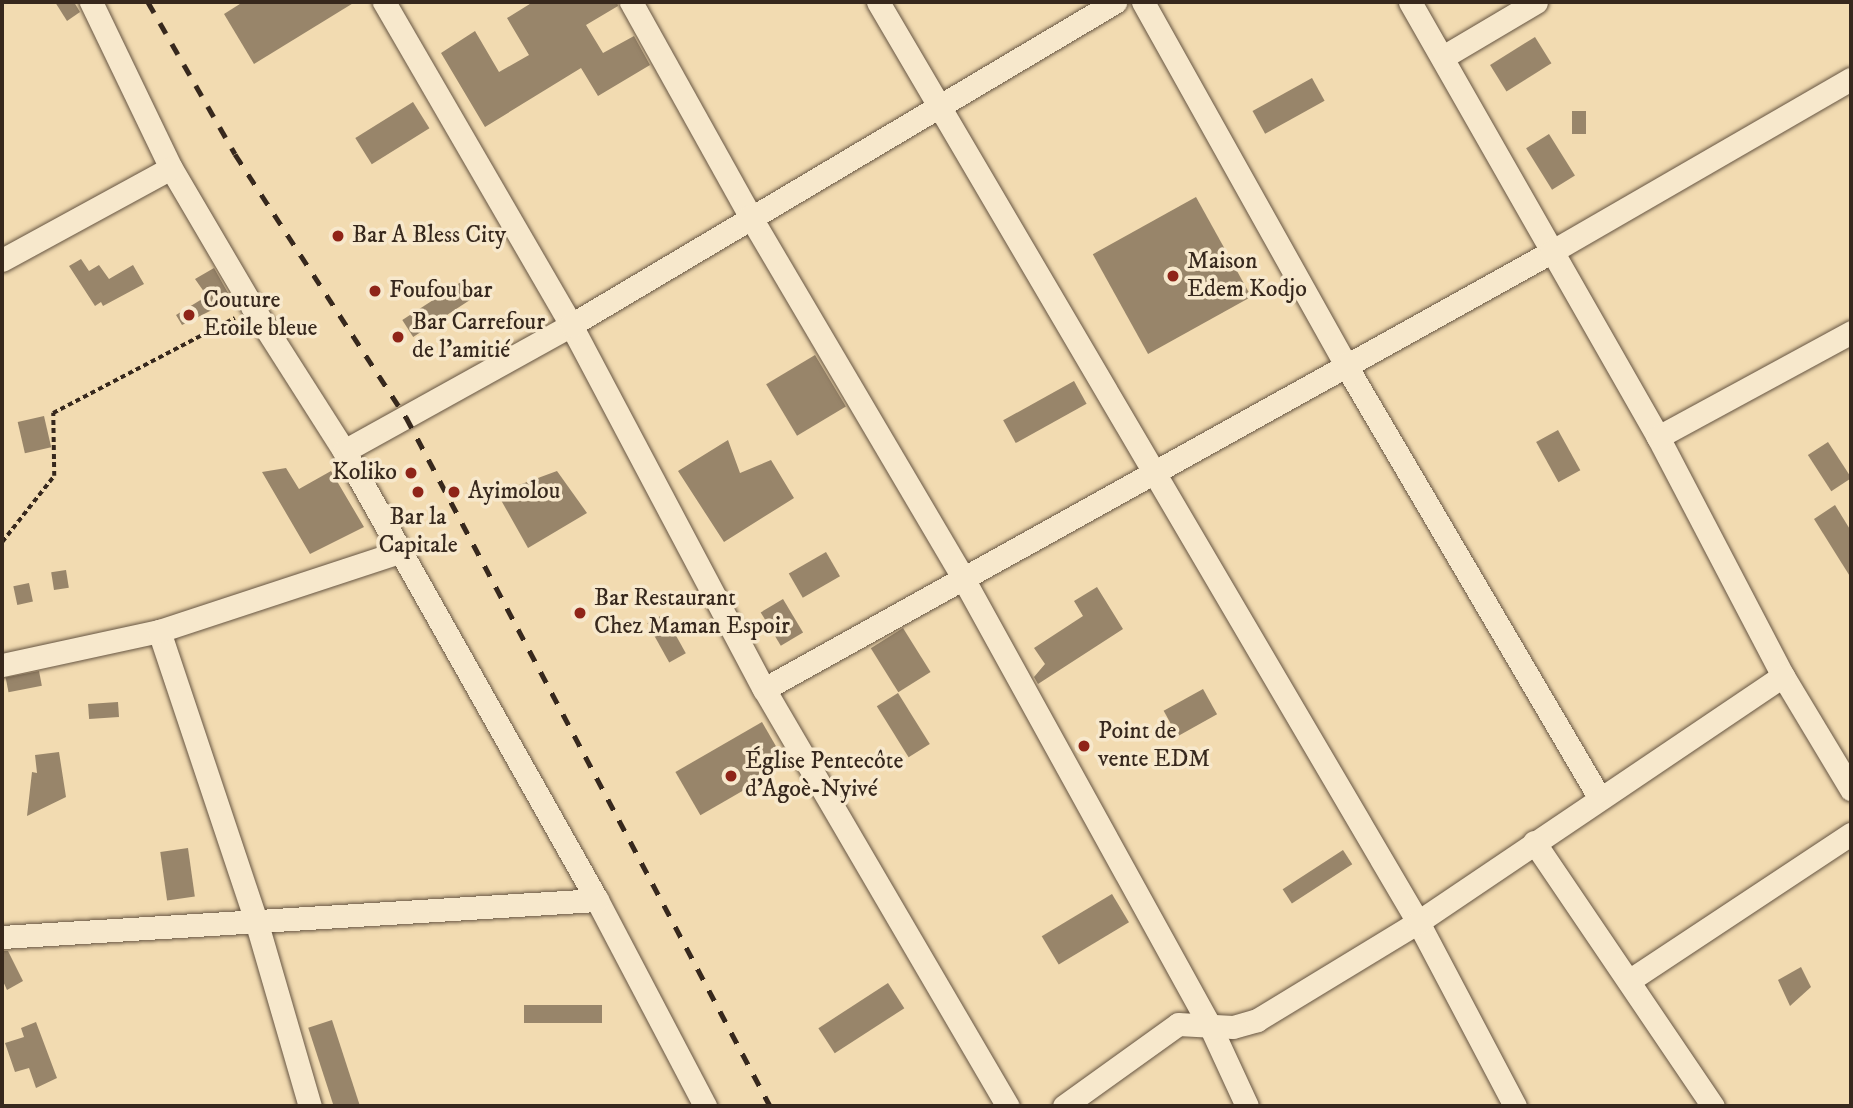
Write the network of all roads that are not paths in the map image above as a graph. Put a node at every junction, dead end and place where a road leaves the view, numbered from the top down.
1 (91, 2) edge
2 (384, 2) edge
3 (631, 2) edge
4 (878, 2) edge
5 (1115, 2) edge
6 (1143, 2) edge
7 (1410, 2) edge
8 (1536, 2) edge
9 (1443, 58) junction
10 (1851, 79) edge
11 (940, 110) junction
12 (171, 168) junction
13 (750, 216) junction
14 (1551, 252) junction
15 (2, 260) edge
16 (571, 325) junction
17 (1849, 337) edge
18 (1345, 364) junction
19 (1658, 437) junction
20 (344, 451) junction
21 (1152, 472) junction
22 (399, 552) junction
23 (964, 580) junction
24 (159, 631) junction
25 (2, 665) edge
26 (1783, 676) junction
27 (764, 689) junction
28 (1851, 789) edge
29 (1599, 797) junction
30 (1851, 834) edge
31 (1534, 842) junction
32 (597, 900) junction
33 (1418, 922) junction
34 (257, 924) junction
35 (2, 937) edge
36 (1630, 980) junction
37 (1211, 1027) junction
38 (310, 1106) edge
39 (705, 1106) edge
40 (1008, 1106) edge
41 (1064, 1106) edge
42 (1247, 1106) edge
43 (1515, 1106) edge
44 (1713, 1106) edge

1 - 12 street
2 - 16 street
3 - 13 street
4 - 11 street
5 - 11 street
6 - 18 street
7 - 9 street
8 - 9 street
9 - 14 street
10 - 14 street
11 - 13 street
11 - 21 street
12 - 15 street
12 - 20 street
13 - 16 street
13 - 23 street
14 - 18 street
14 - 19 street
16 - 20 street
16 - 27 street
17 - 19 street
18 - 21 street
18 - 29 street
19 - 26 street
20 - 22 street
21 - 23 street
21 - 33 street
22 - 24 street
22 - 32 street
23 - 27 street
23 - 37 street
24 - 25 street
24 - 34 street
26 - 28 street
26 - 29 street
27 - 40 street
29 - 31 street
30 - 36 street
31 - 33 street
31 - 36 street
32 - 34 street
32 - 39 street
33 - 37 street
33 - 43 street
34 - 35 street
34 - 38 street
36 - 44 street
37 - 41 street
37 - 42 street

